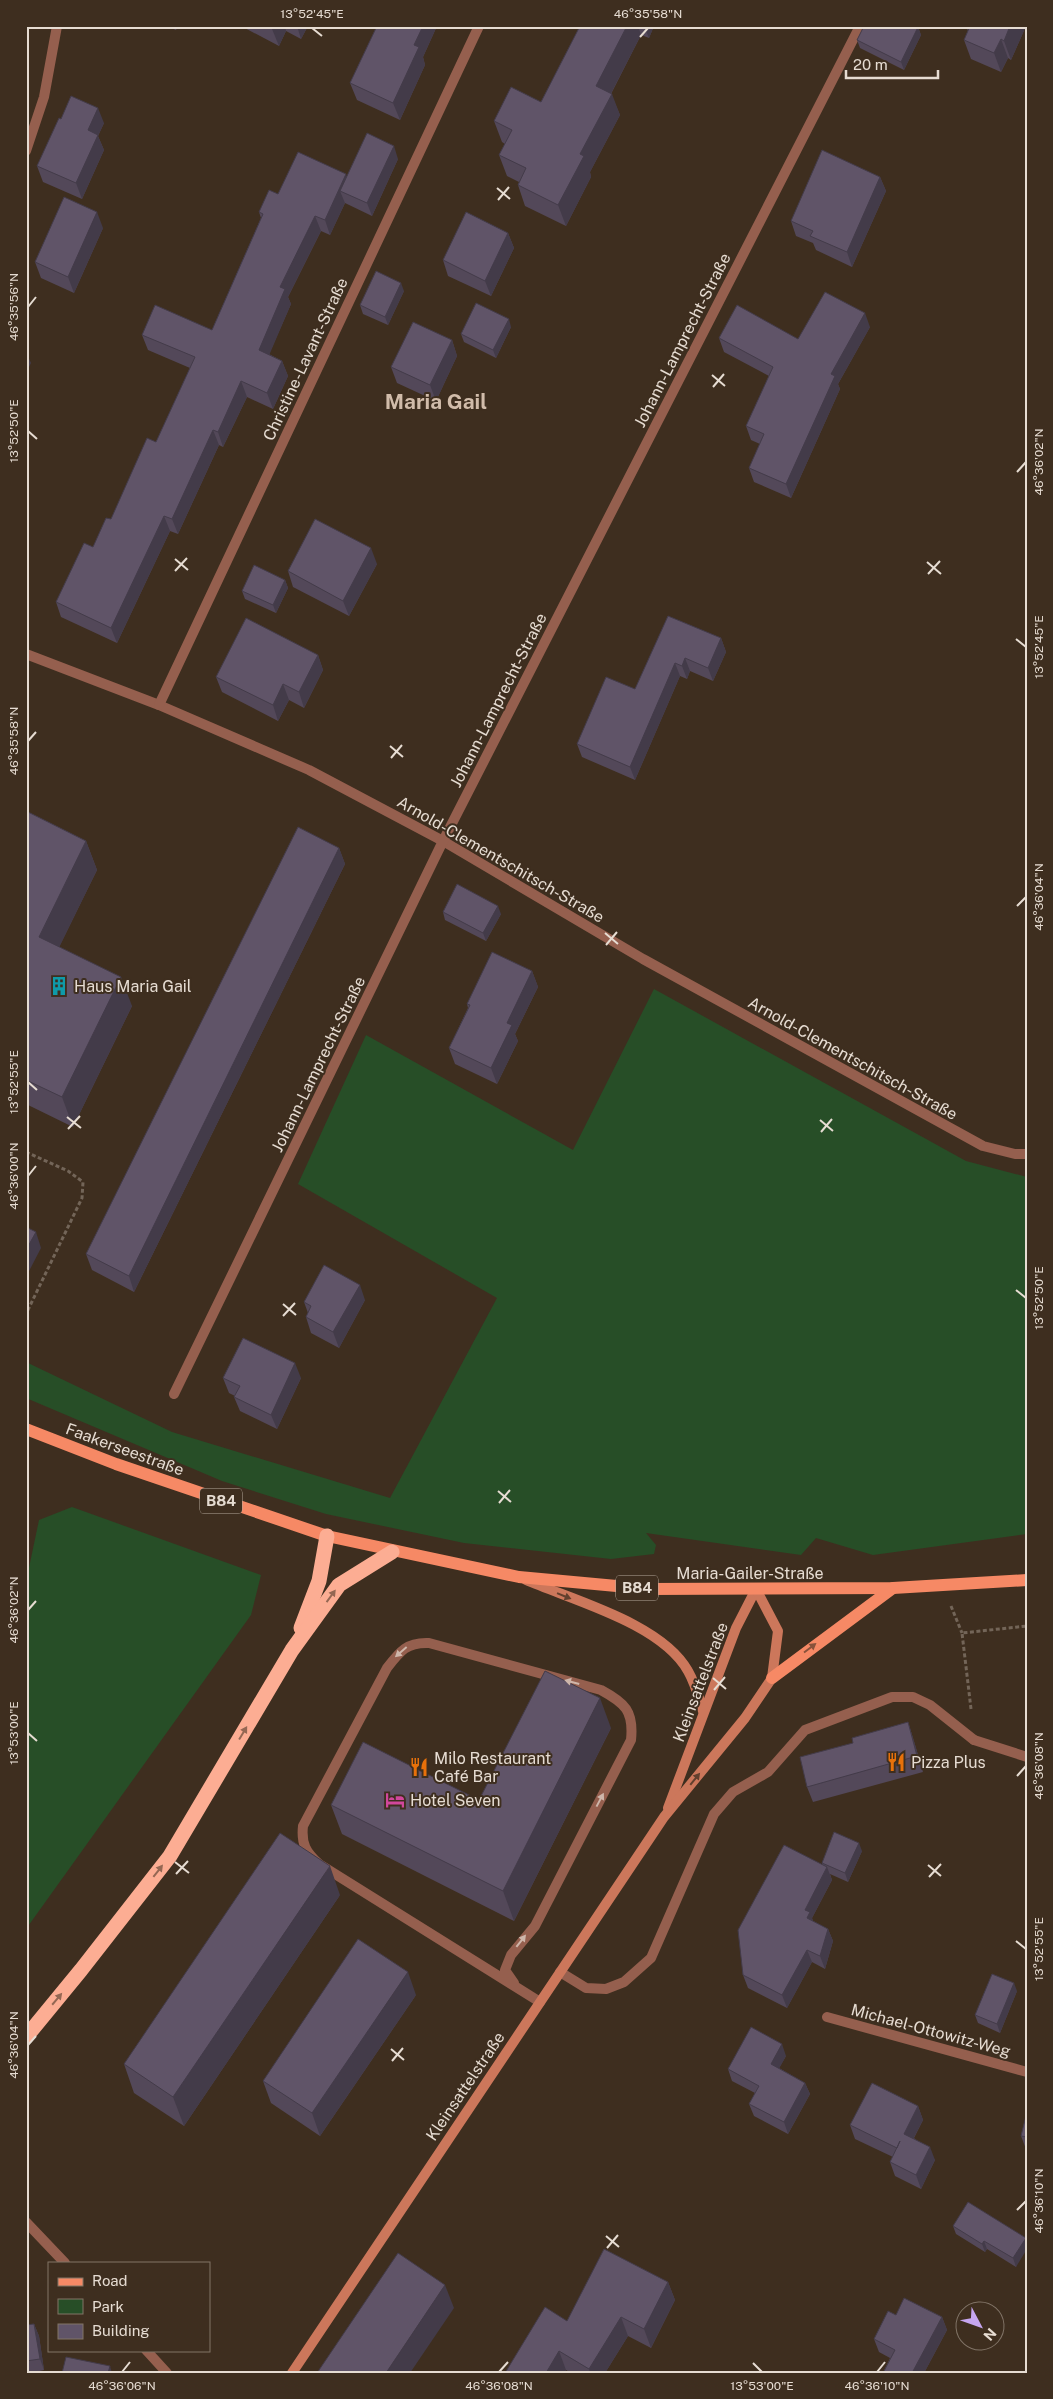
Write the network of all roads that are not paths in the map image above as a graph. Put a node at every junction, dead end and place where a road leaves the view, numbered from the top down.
1 (57, 26) edge
2 (479, 26) edge
3 (860, 26) edge
4 (26, 151) edge
5 (26, 654) edge
6 (159, 705) junction
7 (443, 841) junction
8 (1027, 1154) edge
9 (174, 1394) dead end
10 (26, 1428) edge
11 (327, 1536) junction
12 (392, 1552) junction
13 (519, 1577) junction
14 (1027, 1580) edge
15 (893, 1588) junction
16 (756, 1589) junction
17 (292, 1650) junction
18 (772, 1678) junction
19 (704, 1711) junction
20 (1027, 1758) edge
21 (664, 1817) junction
22 (560, 1972) junction
23 (514, 1983) junction
24 (540, 2002) junction
25 (827, 2017) dead end
26 (26, 2037) edge
27 (1027, 2072) edge
28 (26, 2222) edge
29 (63, 2262) edge
30 (148, 2352) edge
31 (167, 2373) edge
32 (292, 2373) edge

1 - 4 street
2 - 6 street, Christine-Lavant-Straße
3 - 7 street, Johann-Lamprecht-Straße
5 - 6 street, Arnold-Clementschitsch-Straße
6 - 7 street, Arnold-Clementschitsch-Straße
7 - 8 street, Arnold-Clementschitsch-Straße
7 - 9 street, Johann-Lamprecht-Straße
10 - 11 main road, Faakerseestraße / B84
11 - 12 main road, Maria-Gailer-Straße / B84
11 - 17 highway
12 - 13 main road, Maria-Gailer-Straße / B84
17 -> 12 highway
13 - 16 main road, Maria-Gailer-Straße / B84
13 -> 19 main road
14 - 15 main road, Maria-Gailer-Straße / B84
15 - 16 main road, Maria-Gailer-Straße / B84
18 -> 15 main road
16 - 18 main road, Kleinsattelstraße
16 - 19 main road, Kleinsattelstraße
26 -> 17 highway
21 -> 18 main road, Kleinsattelstraße
19 - 21 main road, Kleinsattelstraße
20 - 22 street
21 - 22 main road, Kleinsattelstraße
22 - 24 main road, Kleinsattelstraße
23 -> 23 street
23 - 24 street
24 - 32 main road, Kleinsattelstraße
25 - 27 street, Michael-Ottowitz-Weg
28 - 29 street
30 - 31 street

